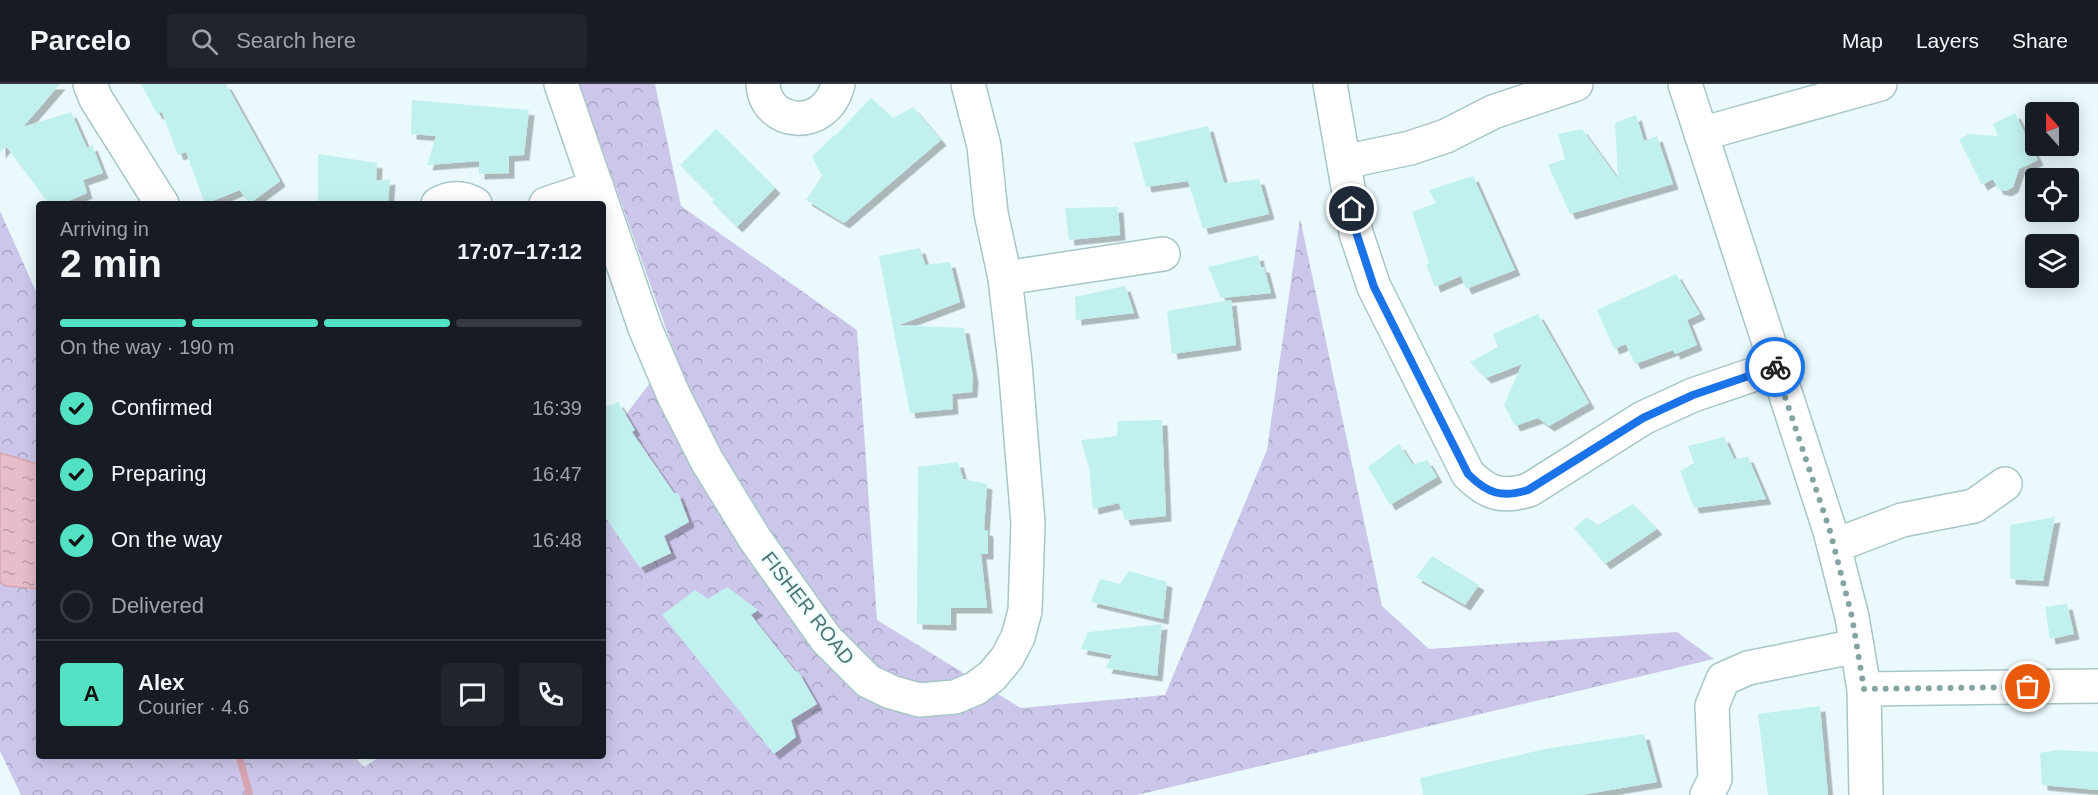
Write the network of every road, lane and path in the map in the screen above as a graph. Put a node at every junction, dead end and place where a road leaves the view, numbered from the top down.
1 (90, 84) edge
2 (561, 84) edge
3 (763, 84) edge
4 (838, 84) edge
5 (968, 84) edge
6 (1330, 84) edge
7 (1576, 84) edge
8 (1685, 84) edge
9 (1880, 84) edge
10 (1701, 134) junction
11 (1344, 162) junction
12 (597, 187) junction
13 (160, 201) edge
14 (443, 201) edge
15 (470, 201) edge
16 (555, 201) edge
17 (602, 201) edge
18 (606, 213) edge
19 (1163, 254) dead end
20 (1005, 278) junction
21 (1776, 367) junction
22 (2005, 484) dead end
23 (1834, 546) junction
24 (1857, 646) junction
25 (2098, 686) edge
26 (1864, 689) junction
27 (1707, 795) edge
28 (1866, 795) edge

1 - 13 street
2 - 12 street, FISHER ROAD
3 - 4 street
5 - 20 street, FISHER ROAD
6 - 11 street
7 - 11 street
8 - 10 street
9 - 10 street
10 - 21 street
11 - 21 street
12 - 16 street
12 - 17 street, FISHER ROAD
14 - 15 street
18 - 20 street, FISHER ROAD
19 - 20 street
21 - 23 street
22 - 23 street
23 - 24 street
24 - 26 street
24 - 27 street
25 - 26 street
26 - 28 street

